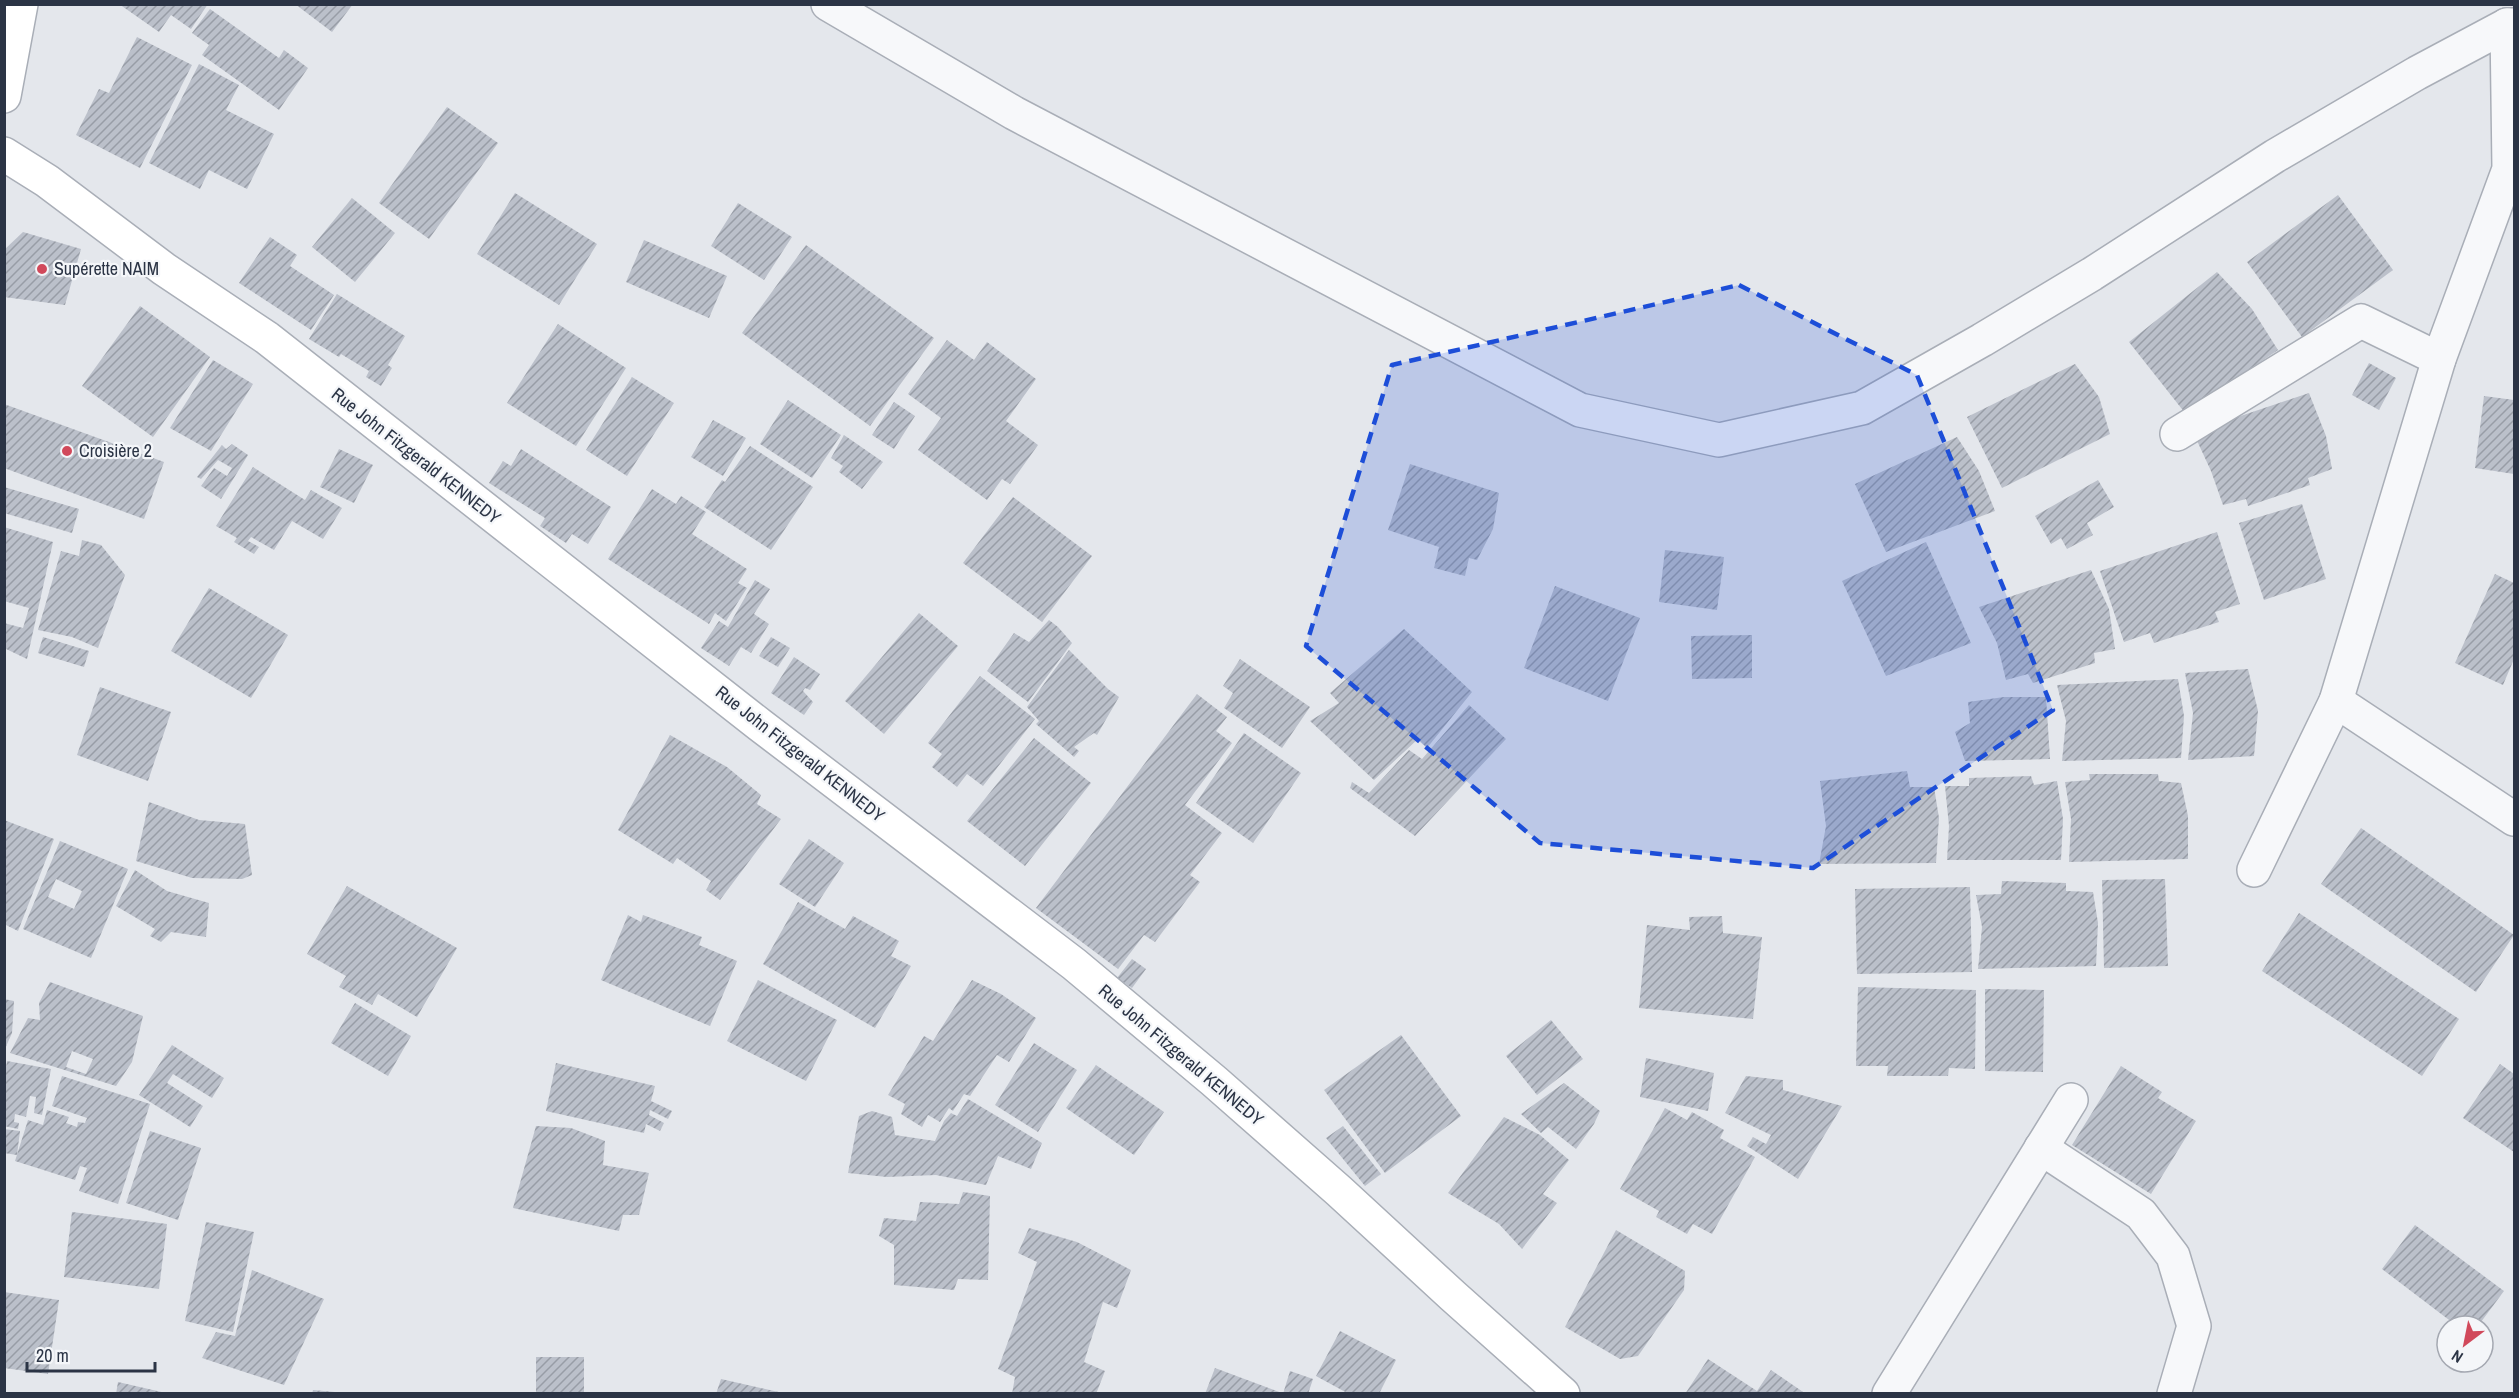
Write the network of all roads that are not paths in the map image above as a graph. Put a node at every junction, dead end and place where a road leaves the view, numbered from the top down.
1 (21, 4) edge
2 (828, 4) edge
3 (2511, 25) edge
4 (4, 96) edge
5 (4, 154) edge
6 (2439, 359) junction
7 (2177, 434) dead end
8 (2336, 701) junction
9 (2514, 819) edge
10 (2254, 870) dead end
11 (2071, 1100) dead end
12 (2041, 1148) junction
13 (1563, 1394) edge
14 (1889, 1394) edge
15 (2174, 1394) edge

1 - 4 street
2 - 3 street
3 - 6 street
5 - 13 street, Rue John Fitzgerald KENNEDY
6 - 7 street
6 - 8 street
8 - 9 street
8 - 10 street
11 - 12 street
12 - 14 street
12 - 15 street

